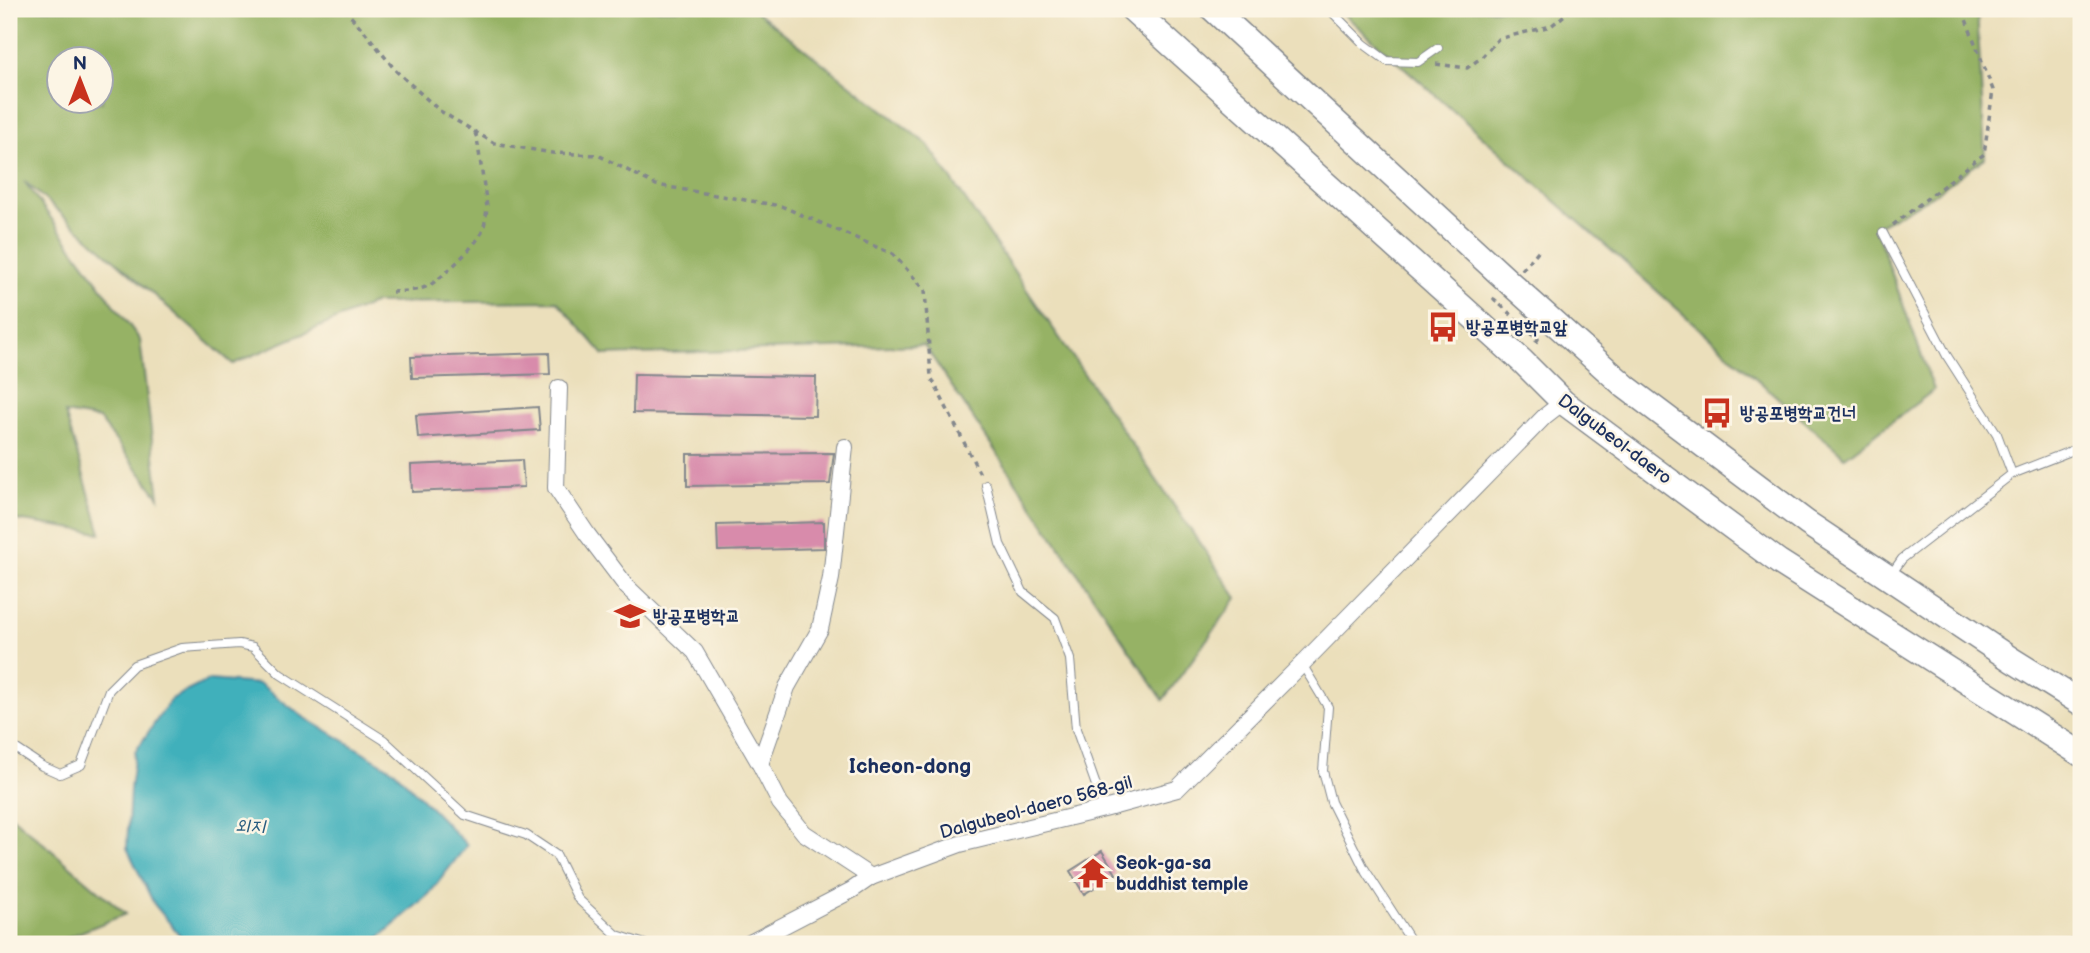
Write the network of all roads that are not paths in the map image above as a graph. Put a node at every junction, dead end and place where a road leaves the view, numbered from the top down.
1 (1132, 9) edge
2 (1213, 9) edge
3 (1329, 9) edge
4 (1438, 48) dead end
5 (1883, 233) road end
6 (559, 388) dead end
7 (1563, 402) junction
8 (845, 447) dead end
9 (2081, 447) edge
10 (2012, 474) junction
11 (986, 485) road end
12 (1889, 577) junction
13 (2012, 660) junction
14 (1302, 664) junction
15 (2081, 692) edge
16 (2081, 703) edge
17 (9, 744) edge
18 (2081, 754) edge
19 (760, 764) junction
20 (1104, 808) junction
21 (871, 877) junction
22 (2081, 941) edge
23 (645, 944) edge
24 (748, 944) edge
25 (1413, 944) edge
26 (2069, 944) edge

1 - 7 main road, Dalgubeol-daero
2 - 12 main road
3 - 4 lane
5 - 10 lane
6 - 19 street
7 - 14 street, Dalgubeol-daero 568-gil
7 - 18 main road, Dalgubeol-daero
8 - 19 street
9 - 10 lane
10 - 12 lane
11 - 20 lane
12 - 13 main road
13 - 15 street
13 - 16 main road
14 - 20 street, Dalgubeol-daero 568-gil
14 - 25 lane
17 - 23 lane
19 - 21 street
20 - 21 street, Dalgubeol-daero 568-gil
21 - 24 street, Dalgubeol-daero 568-gil
22 - 26 lane

